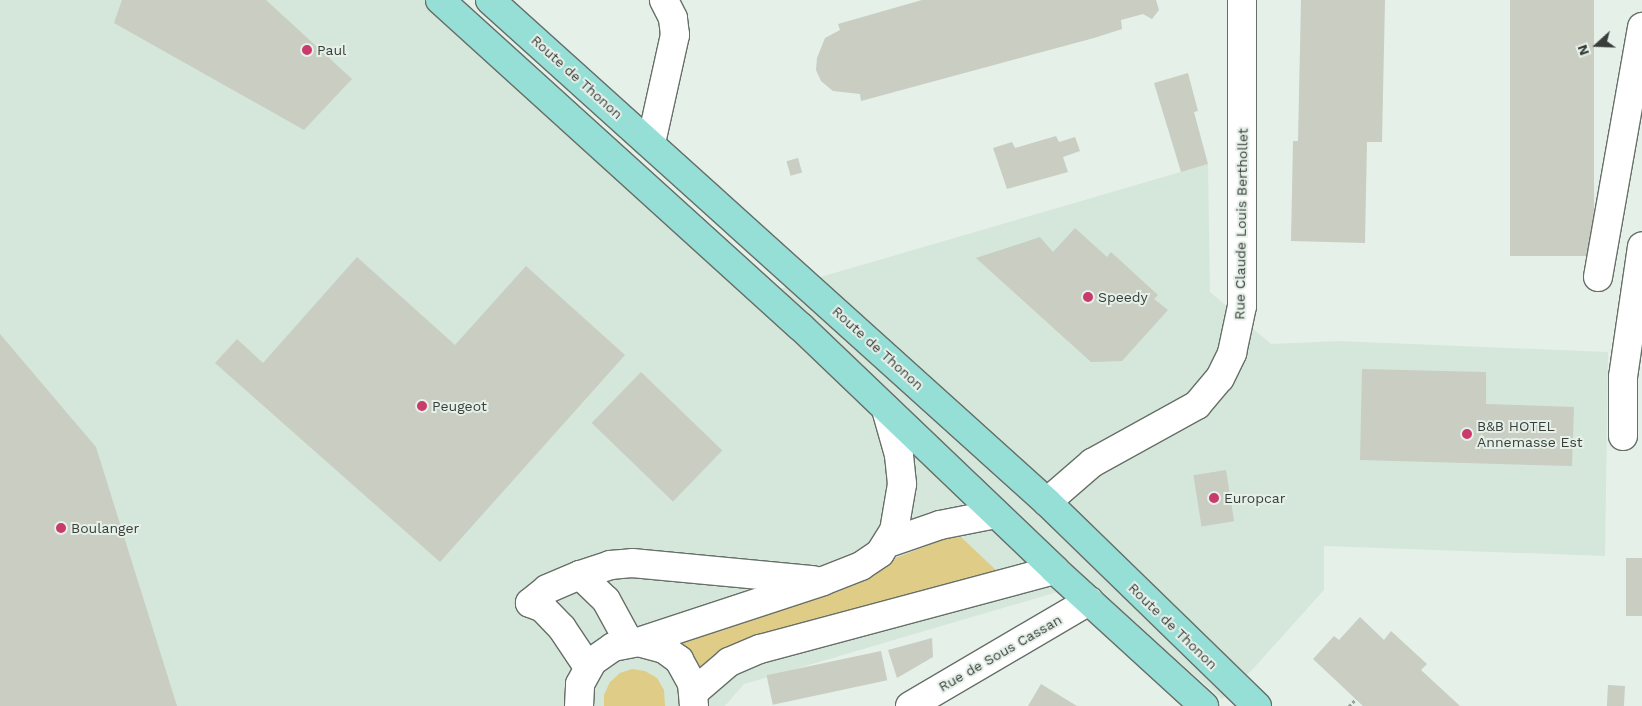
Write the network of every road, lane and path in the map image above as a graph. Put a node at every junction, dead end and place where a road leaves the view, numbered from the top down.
1 (440, 0) edge
2 (490, 0) edge
3 (1242, 0) edge
4 (667, 1) edge
5 (1642, 27) edge
6 (651, 143) junction
7 (1642, 246) edge
8 (1598, 276) dead end
9 (886, 409) junction
10 (1623, 436) dead end
11 (1046, 502) junction
12 (996, 514) junction
13 (891, 542) junction
14 (1056, 570) junction
15 (580, 575) junction
16 (824, 581) junction
17 (1089, 601) junction
18 (633, 642) junction
19 (588, 667) junction
20 (694, 699) edge
21 (1356, 700) dead end
22 (579, 706) edge
23 (910, 706) edge
24 (1204, 706) edge
25 (1257, 706) edge
26 (1350, 706) edge

1 - 9 main road
2 - 6 main road, Route de Thonon
3 - 11 street, Rue Claude Louis Berthollet
4 - 6 street
5 - 8 street
6 - 11 main road, Route de Thonon
7 - 10 street
9 - 12 main road
9 - 13 street
11 - 12 main road
11 - 25 main road, Route de Thonon
12 - 13 street
12 - 14 main road
13 - 16 street
14 - 17 main road
14 - 20 street
15 - 16 street
15 - 18 street
15 - 19 street
16 - 18 street
17 - 23 street, Rue de Sous Cassan
17 - 24 main road
18 - 19 street
18 - 20 street
19 - 22 street
21 - 26 path

